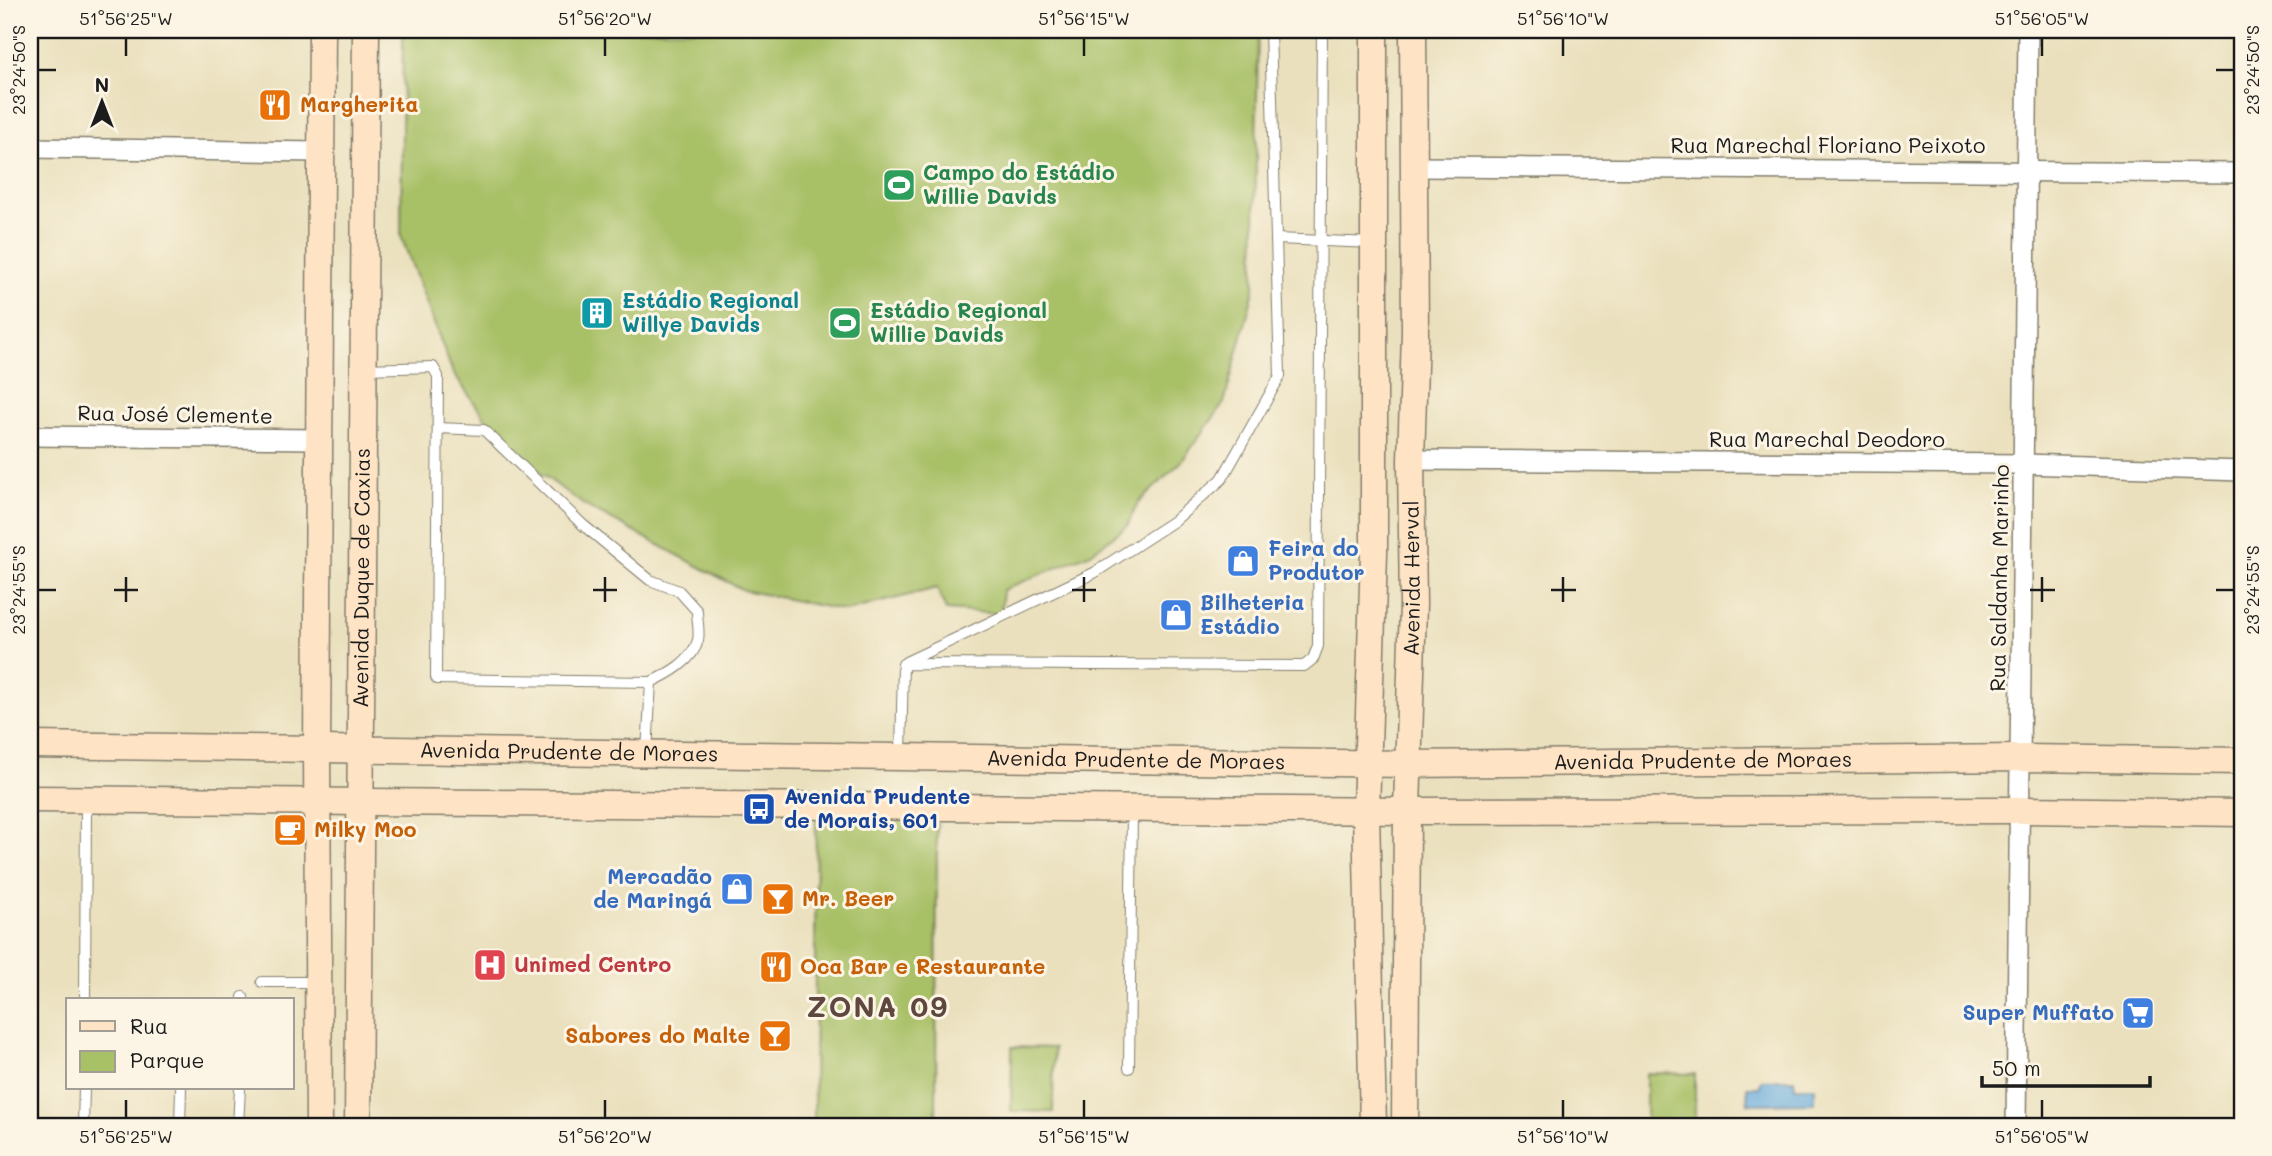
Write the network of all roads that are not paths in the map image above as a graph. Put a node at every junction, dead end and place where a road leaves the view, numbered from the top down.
1 (322, 30) edge
2 (366, 30) edge
3 (1270, 30) edge
4 (1322, 30) edge
5 (1374, 30) edge
6 (1413, 30) edge
7 (2028, 30) edge
8 (1374, 73) junction
9 (1414, 110) junction
10 (30, 148) edge
11 (321, 152) junction
12 (1414, 167) junction
13 (2027, 170) junction
14 (2242, 173) edge
15 (1276, 239) junction
16 (1321, 240) junction
17 (1374, 243) junction
18 (1415, 334) junction
19 (365, 369) junction
20 (1373, 391) junction
21 (438, 428) junction
22 (30, 436) edge
23 (319, 439) junction
24 (1411, 460) junction
25 (2024, 464) junction
26 (2242, 471) edge
27 (1374, 553) junction
28 (1413, 604) junction
29 (903, 664) junction
30 (651, 682) junction
31 (30, 745) edge
32 (317, 748) junction
33 (362, 750) junction
34 (647, 753) junction
35 (901, 756) junction
36 (2021, 758) junction
37 (2242, 761) edge
38 (1369, 762) junction
39 (1408, 764) junction
40 (30, 799) edge
41 (86, 800) junction
42 (318, 802) junction
43 (361, 802) junction
44 (1132, 807) junction
45 (2020, 810) junction
46 (1366, 811) junction
47 (1407, 811) junction
48 (2242, 813) edge
49 (262, 982) dead end
50 (318, 982) junction
51 (85, 998) edge
52 (1404, 1031) junction
53 (1371, 1063) junction
54 (1129, 1068) dead end
55 (84, 1090) edge
56 (181, 1090) edge
57 (240, 1090) edge
58 (83, 1126) edge
59 (180, 1126) edge
60 (238, 1126) edge
61 (319, 1126) edge
62 (358, 1126) edge
63 (1373, 1126) edge
64 (1405, 1126) edge
65 (2016, 1126) edge

1 - 11 main road, Avenida Duque de Caxias
2 - 19 main road, Avenida Duque de Caxias
3 - 15 lane
4 - 16 lane
5 - 8 main road, Avenida Herval
6 - 9 main road, Avenida Herval
7 - 13 street, Rua Saldanha Marinho
8 - 9 main road
8 - 17 main road, Avenida Herval
9 - 12 main road, Avenida Herval
10 - 11 street
11 - 23 main road, Avenida Duque de Caxias
12 - 13 street, Rua Marechal Floriano Peixoto
12 - 18 main road, Avenida Herval
13 - 14 street, Rua Marechal Floriano Peixoto
13 - 25 street, Rua Saldanha Marinho
15 - 16 lane
15 - 29 lane
16 - 17 lane
16 - 29 lane
17 - 20 main road, Avenida Herval
18 - 20 main road
18 - 24 main road, Avenida Herval
19 - 21 lane
19 - 33 main road, Avenida Duque de Caxias
20 - 27 main road, Avenida Herval
21 - 30 lane
21 - 30 lane
22 - 23 street, Rua José Clemente
23 - 32 main road, Avenida Duque de Caxias
24 - 25 street, Rua Marechal Deodoro
24 - 28 main road, Avenida Herval
25 - 26 street, Rua Marechal Deodoro
25 - 36 street, Rua Saldanha Marinho
27 - 28 main road
27 - 38 main road, Avenida Herval
28 - 39 main road, Avenida Herval
29 - 35 lane
30 - 34 lane
31 - 32 main road, Avenida Prudente de Moraes
32 - 33 main road, Avenida Prudente de Moraes
32 - 42 main road, Avenida Duque de Caxias
33 - 34 main road, Avenida Prudente de Moraes
33 - 43 main road, Avenida Duque de Caxias
34 - 35 main road, Avenida Prudente de Moraes
35 - 38 main road, Avenida Prudente de Moraes
36 - 37 main road, Avenida Prudente de Moraes
36 - 39 main road, Avenida Prudente de Moraes
36 - 45 street, Rua Saldanha Marinho
38 - 39 main road, Avenida Prudente de Moraes
38 - 46 main road, Avenida Herval
39 - 47 main road, Avenida Herval
40 - 41 main road
41 - 42 main road
41 - 51 lane
42 - 43 main road
42 - 50 main road, Avenida Duque de Caxias
43 - 44 main road
43 - 62 main road, Avenida Duque de Caxias
44 - 46 main road
44 - 54 lane
45 - 47 main road
45 - 48 main road
45 - 65 street, Rua Saldanha Marinho
46 - 47 main road
46 - 53 main road, Avenida Herval
47 - 52 main road, Avenida Herval
49 - 50 lane
50 - 61 main road, Avenida Duque de Caxias
52 - 53 main road
52 - 64 main road, Avenida Herval
53 - 63 main road, Avenida Herval
55 - 58 lane
56 - 59 lane
57 - 60 lane

